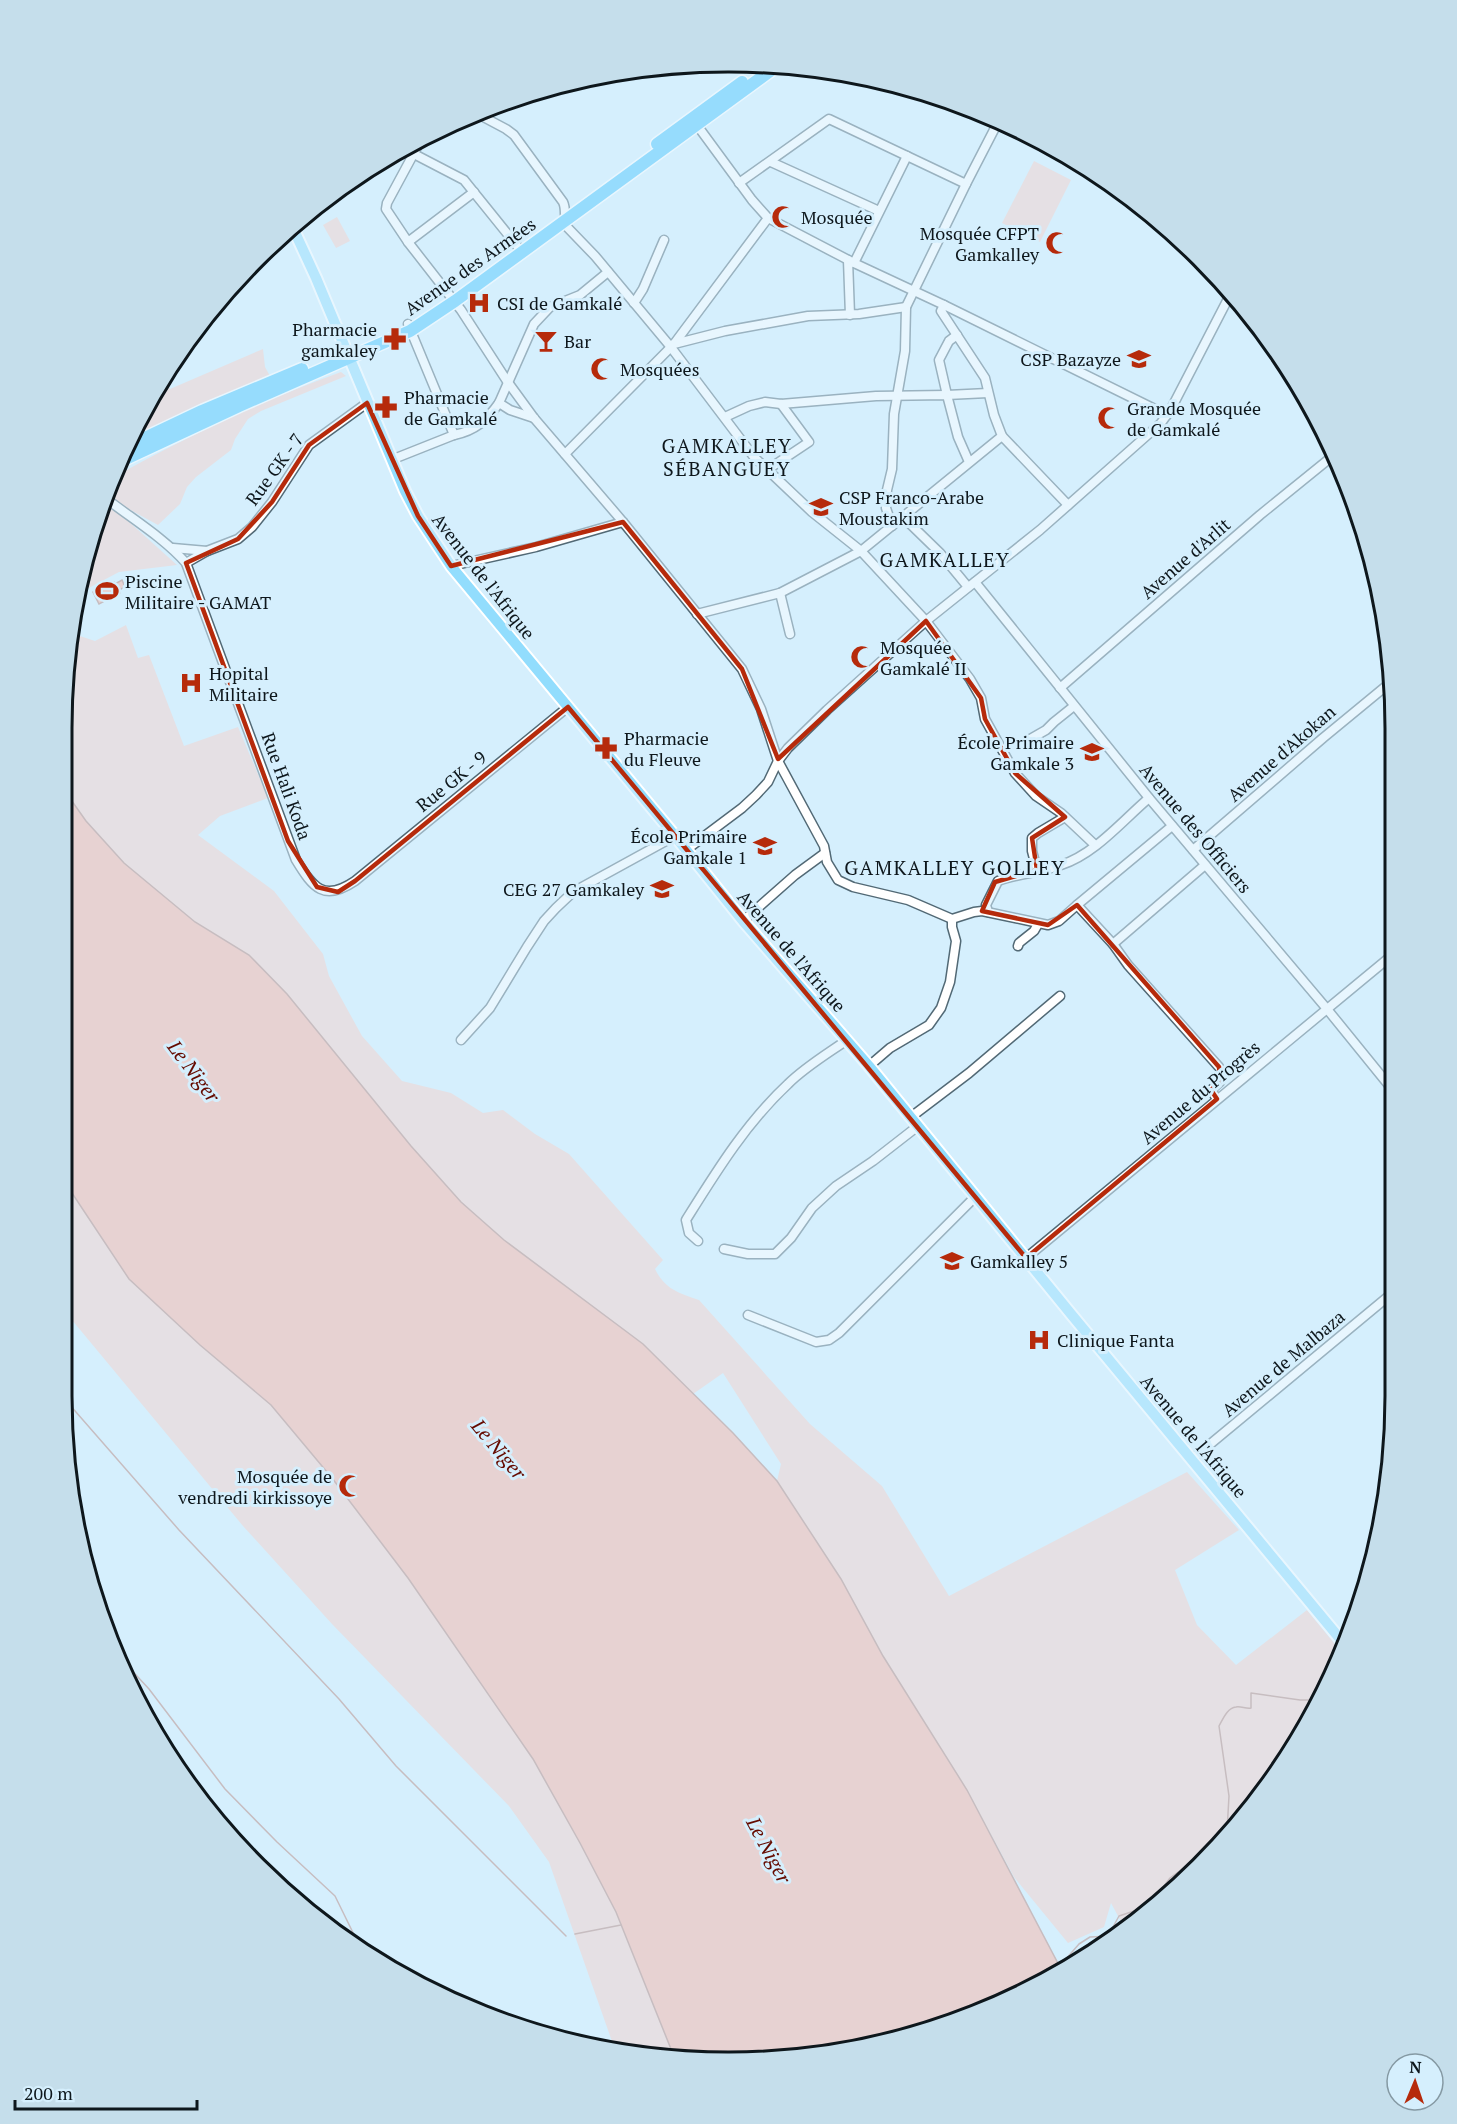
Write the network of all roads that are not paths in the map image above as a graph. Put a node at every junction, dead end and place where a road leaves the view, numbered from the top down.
1 (756, 73) edge
2 (767, 73) edge
3 (486, 119) edge
4 (695, 122) junction
5 (995, 129) edge
6 (414, 154) joint
7 (907, 156) junction
8 (771, 162) junction
9 (739, 183) junction
10 (966, 184) junction
11 (474, 192) junction
12 (879, 211) junction
13 (566, 215) junction
14 (768, 218) junction
15 (295, 236) edge
16 (664, 240) dead end
17 (408, 242) junction
18 (520, 249) junction
19 (851, 262) junction
20 (608, 272) junction
21 (914, 291) junction
22 (452, 298) junction
23 (1227, 302) edge
24 (634, 303) junction
25 (944, 305) junction
26 (906, 307) junction
27 (850, 315) junction
28 (409, 327) junction
29 (957, 335) junction
30 (672, 345) junction
31 (348, 354) junction
32 (507, 381) junction
33 (987, 393) junction
34 (947, 395) junction
35 (898, 397) junction
36 (368, 403) junction
37 (499, 403) junction
38 (782, 404) junction
39 (1167, 415) junction
40 (725, 417) junction
41 (534, 418) junction
42 (454, 435) junction
43 (1002, 436) junction
44 (136, 446) edge
45 (565, 454) junction
46 (391, 460) junction
47 (1327, 460) edge
48 (969, 462) junction
49 (767, 470) junction
50 (112, 503) edge
51 (1068, 505) junction
52 (903, 517) junction
53 (623, 522) junction
54 (892, 526) junction
55 (173, 548) junction
56 (207, 551) junction
57 (861, 551) junction
58 (186, 563) junction
59 (451, 566) junction
60 (972, 585) junction
61 (780, 593) junction
62 (697, 614) junction
63 (926, 621) junction
64 (790, 634) dead end
65 (1060, 688) junction
66 (1384, 688) edge
67 (1074, 706) junction
68 (568, 707) junction
69 (1025, 742) dead end
70 (778, 761) junction
71 (1149, 798) junction
72 (1065, 817) junction
73 (1172, 826) junction
74 (675, 836) junction
75 (1095, 845) junction
76 (686, 849) junction
77 (1193, 850) junction
78 (825, 854) junction
79 (1204, 865) junction
80 (1037, 870) junction
81 (338, 892) joint
82 (1077, 905) junction
83 (988, 912) junction
84 (952, 919) junction
85 (743, 921) junction
86 (1038, 924) junction
87 (1113, 944) junction
88 (1018, 946) dead end
89 (1385, 960) edge
90 (1060, 996) dead end
91 (1327, 1009) junction
92 (461, 1040) dead end
93 (847, 1040) junction
94 (869, 1066) junction
95 (1385, 1082) edge
96 (1217, 1099) junction
97 (914, 1121) junction
98 (976, 1196) junction
99 (698, 1241) dead end
100 (724, 1249) dead end
101 (1026, 1257) junction
102 (1385, 1298) edge
103 (748, 1315) dead end
104 (1191, 1460) junction
105 (1339, 1637) edge

1 - 4 highway, Avenue des Armées
2 - 4 highway, Avenue des Armées
3 - 13 street
4 - 9 street
4 - 13 highway, Avenue des Armées
5 - 10 street
6 - 11 street
6 - 17 street
7 - 8 street
7 - 10 street
7 - 12 street
8 - 9 street
8 - 12 street
9 - 14 street
10 - 21 street
11 - 17 street
11 - 18 street
12 - 19 street
13 - 18 highway, Avenue des Armées
13 - 20 street
14 - 19 street
14 - 30 street
15 - 31 main road, Avenue de l'Afrique
16 - 24 street
17 - 22 street
18 - 22 highway, Avenue des Armées
19 - 21 street
19 - 27 street
20 - 24 street
20 - 32 street
21 - 25 street
21 - 26 street
22 - 28 highway, Avenue des Armées
22 - 32 street
23 - 39 street
24 - 30 street
25 - 29 street
25 - 39 street
26 - 27 street
26 - 35 street
27 - 30 street
28 - 31 highway, Avenue des Armées
28 - 42 street
29 - 33 street
29 - 34 street
30 - 40 street
30 - 45 street
31 - 36 main road, Avenue de l'Afrique
31 - 44 highway, Avenue des Armées
32 - 37 street
32 - 41 street
33 - 34 street
33 - 43 street
34 - 35 street
34 - 48 street
35 - 38 street
35 - 54 street
36 - 46 main road, Avenue de l'Afrique
36 - 56 street, Rue GK - 7
37 - 41 street
37 - 42 street
38 - 40 street
38 - 49 street
39 - 51 street
40 - 49 street
41 - 45 street
42 - 46 street
43 - 48 street
43 - 51 street
45 - 53 street
46 - 59 main road, Avenue de l'Afrique
47 - 65 street, Avenue d'Arlit
48 - 52 street
49 - 57 street
50 - 55 street, Rue Hali Koda
51 - 60 street
52 - 54 street
52 - 60 street, Avenue des Officiers
53 - 59 street
53 - 62 street
54 - 57 street
55 - 56 street
55 - 58 street, Rue Hali Koda
56 - 58 street
57 - 61 street
57 - 63 street
58 - 81 street, Rue Hali Koda
59 - 68 main road, Avenue de l'Afrique
60 - 63 street
60 - 65 street, Avenue des Officiers
61 - 62 street
61 - 64 street
62 - 70 street
63 - 70 street
63 - 72 street
65 - 67 street, Avenue des Officiers
66 - 77 street, Avenue d'Akokan
67 - 69 street
67 - 71 street, Avenue des Officiers
68 - 74 main road, Avenue de l'Afrique
68 - 81 street, Rue GK - 9
70 - 76 street
70 - 78 street
71 - 73 street, Avenue des Officiers
71 - 75 street
72 - 75 street
72 - 80 street
73 - 77 street, Avenue des Officiers
73 - 82 street
74 - 76 main road, Avenue de l'Afrique
74 - 92 street
75 - 80 street
76 - 85 main road, Avenue de l'Afrique
77 - 79 street, Avenue des Officiers
78 - 84 street
78 - 85 street
79 - 87 street
79 - 91 street, Avenue des Officiers
80 - 83 street
82 - 86 street
82 - 87 street
83 - 84 street
83 - 86 street
84 - 94 street
85 - 93 main road, Avenue de l'Afrique
86 - 88 street
87 - 96 street
89 - 91 street, Avenue du Progrès
90 - 97 street
91 - 95 street, Avenue des Officiers
91 - 96 street, Avenue du Progrès
93 - 94 main road, Avenue de l'Afrique
93 - 99 street
94 - 97 main road, Avenue de l'Afrique
96 - 101 street, Avenue du Progrès
97 - 98 main road, Avenue de l'Afrique
97 - 100 street
98 - 101 main road, Avenue de l'Afrique
98 - 103 street
101 - 104 main road, Avenue de l'Afrique
102 - 104 street, Avenue de Malbaza
104 - 105 main road, Avenue de l'Afrique

